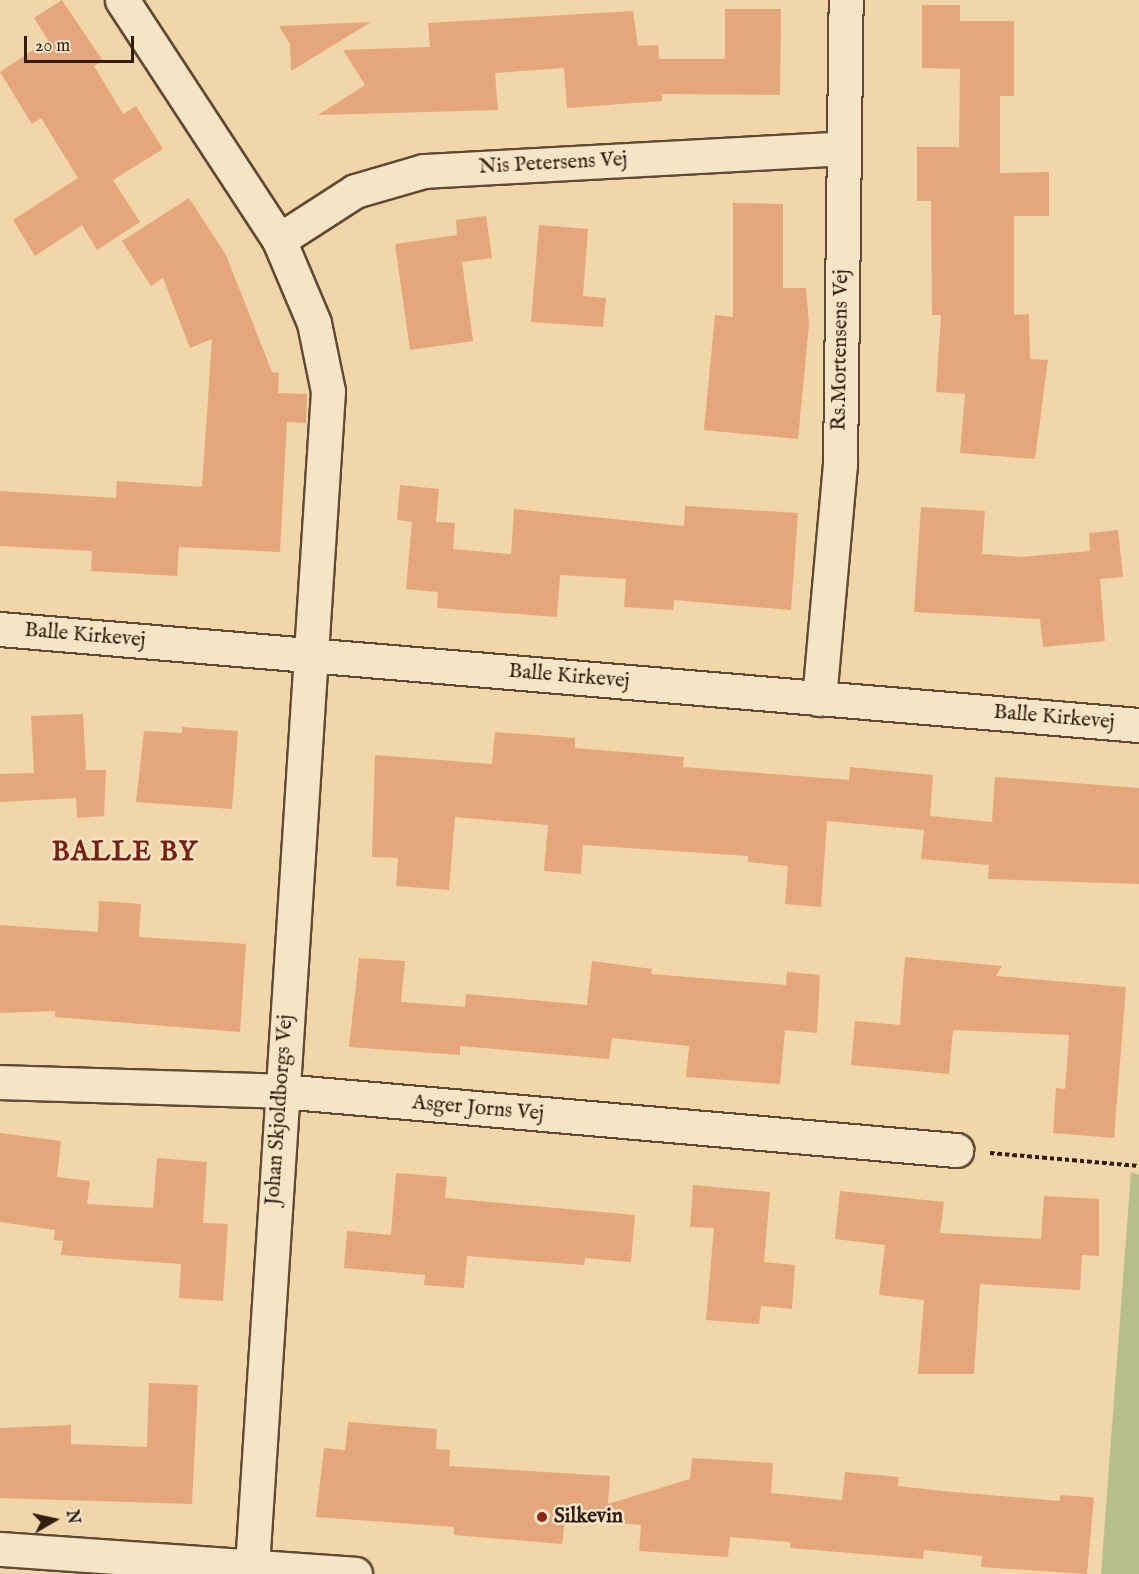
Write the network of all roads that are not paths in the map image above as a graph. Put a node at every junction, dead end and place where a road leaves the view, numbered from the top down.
1 (122, 0) edge
2 (846, 0) edge
3 (843, 148) junction
4 (279, 240) junction
5 (0, 630) edge
6 (308, 655) junction
7 (819, 699) junction
8 (1139, 725) edge
9 (0, 1082) edge
10 (281, 1091) junction
11 (956, 1150) road end
12 (0, 1549) edge
13 (252, 1565) junction
14 (355, 1574) edge

1 - 4 street
2 - 3 street, Rs.Mortensens Vej
3 - 4 street, Nis Petersens Vej
3 - 7 street, Rs.Mortensens Vej
4 - 6 street
5 - 6 street, Balle Kirkevej
6 - 7 street, Balle Kirkevej
6 - 10 street, Johan Skjoldborgs Vej
7 - 8 street, Balle Kirkevej
9 - 10 street, Asger Jorns Vej
10 - 11 street, Asger Jorns Vej
10 - 13 street, Johan Skjoldborgs Vej
12 - 13 street
13 - 14 street

